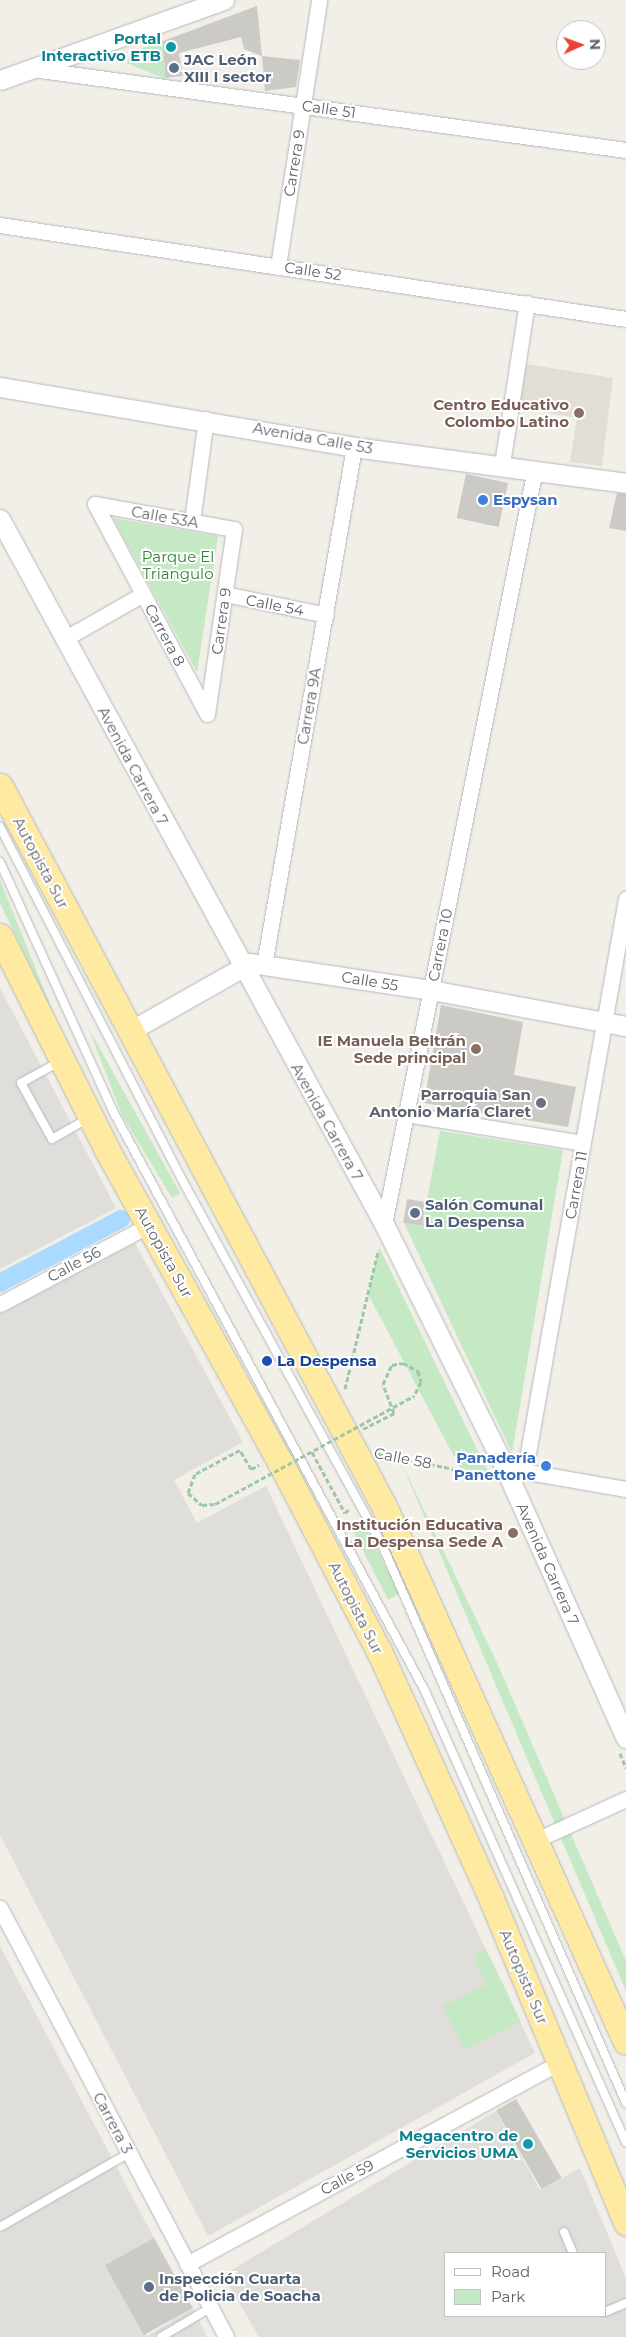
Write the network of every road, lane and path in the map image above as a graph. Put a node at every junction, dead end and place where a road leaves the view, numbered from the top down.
1 (224, 0) edge
2 (319, 0) edge
3 (31, 69) junction
4 (0, 80) edge
5 (302, 105) junction
6 (626, 150) edge
7 (0, 225) edge
8 (278, 266) junction
9 (527, 303) junction
10 (626, 318) edge
11 (0, 387) edge
12 (206, 419) junction
13 (354, 447) junction
14 (502, 464) junction
15 (534, 469) junction
16 (626, 483) edge
17 (95, 504) joint
18 (0, 519) edge
19 (192, 521) junction
20 (234, 529) joint
21 (143, 594) junction
22 (225, 594) junction
23 (326, 615) junction
24 (64, 639) junction
25 (207, 714) joint
26 (0, 786) edge
27 (0, 827) edge
28 (0, 862) edge
29 (626, 899) edge
30 (0, 936) edge
31 (264, 964) junction
32 (241, 968) junction
33 (431, 990) junction
34 (604, 1022) junction
35 (626, 1026) edge
36 (130, 1031) junction
37 (63, 1059) junction
38 (406, 1114) junction
39 (91, 1117) junction
40 (583, 1142) junction
41 (384, 1224) junction
42 (149, 1225) junction
43 (0, 1304) edge
44 (346, 1435) junction
45 (314, 1444) dead end
46 (316, 1449) junction
47 (312, 1452) junction
48 (262, 1464) dead end
49 (514, 1473) junction
50 (626, 1489) edge
51 (626, 1738) edge
52 (626, 1800) edge
53 (536, 1840) junction
54 (0, 1908) edge
55 (626, 2042) edge
56 (560, 2062) junction
57 (626, 2103) edge
58 (626, 2142) edge
59 (129, 2153) junction
60 (626, 2223) edge
61 (0, 2226) edge
62 (564, 2232) dead end
63 (573, 2252) edge
64 (187, 2264) junction
65 (626, 2303) edge
66 (210, 2308) junction
67 (606, 2312) edge
68 (161, 2337) edge
69 (226, 2337) edge

1 - 3 street
2 - 5 street, Carrera 9
3 - 4 street
3 - 5 street, Calle 51
5 - 6 street, Calle 51
5 - 8 street, Carrera 9
7 - 8 street, Calle 52
8 - 9 street, Calle 52
9 - 10 street, Calle 52
9 - 14 street
11 - 12 street, Avenida Calle 53
12 - 13 street, Avenida Calle 53
12 - 19 street
13 - 14 street, Avenida Calle 53
13 - 23 street, Carrera 9A
14 - 15 street, Avenida Calle 53
15 - 16 street, Avenida Calle 53
15 - 33 street, Carrera 10
17 - 19 street, Calle 53A
17 - 21 street, Carrera 8
18 - 24 street, Avenida Carrera 7
19 - 20 street, Calle 53A
20 - 22 street, Carrera 9
21 - 24 street
21 - 25 street, Carrera 8
22 - 23 street, Calle 54
22 - 25 street, Carrera 9
23 - 31 street, Carrera 9A
24 - 32 street, Avenida Carrera 7
26 - 36 highway, Autopista Sur
27 - 57 lane
28 - 58 lane
29 - 34 street, Carrera 11
30 - 37 highway, Autopista Sur
31 - 32 street, Calle 55
31 - 33 street, Calle 55
32 - 36 street, Calle 55
32 - 41 street, Avenida Carrera 7
33 - 34 street, Calle 55
33 - 38 street, Carrera 10
34 - 35 street, Calle 55
34 - 40 street, Carrera 11
36 - 44 highway, Autopista Sur
37 - 39 highway, Autopista Sur
37 - 39 lane
38 - 40 street
38 - 41 street, Carrera 10
39 - 42 highway, Autopista Sur
40 - 49 street, Carrera 11
41 - 44 path
41 - 49 street, Avenida Carrera 7
42 - 43 street, Calle 56
42 - 56 highway, Autopista Sur
44 - 46 path, bridge
44 - 49 path, Calle 58
44 - 53 highway, Autopista Sur
45 - 46 path, bridge
46 - 47 path, bridge
46 - 47 path
47 - 48 path, bridge
49 - 50 street
49 - 51 street, Avenida Carrera 7
52 - 53 street
53 - 55 highway, Autopista Sur
54 - 59 street, Carrera 3
56 - 60 highway, Autopista Sur
56 - 64 street, Calle 59
59 - 61 lane
59 - 64 street, Carrera 3
62 - 63 lane
64 - 66 street, Carrera 3
65 - 67 lane
66 - 68 lane
66 - 69 street, Carrera 3

